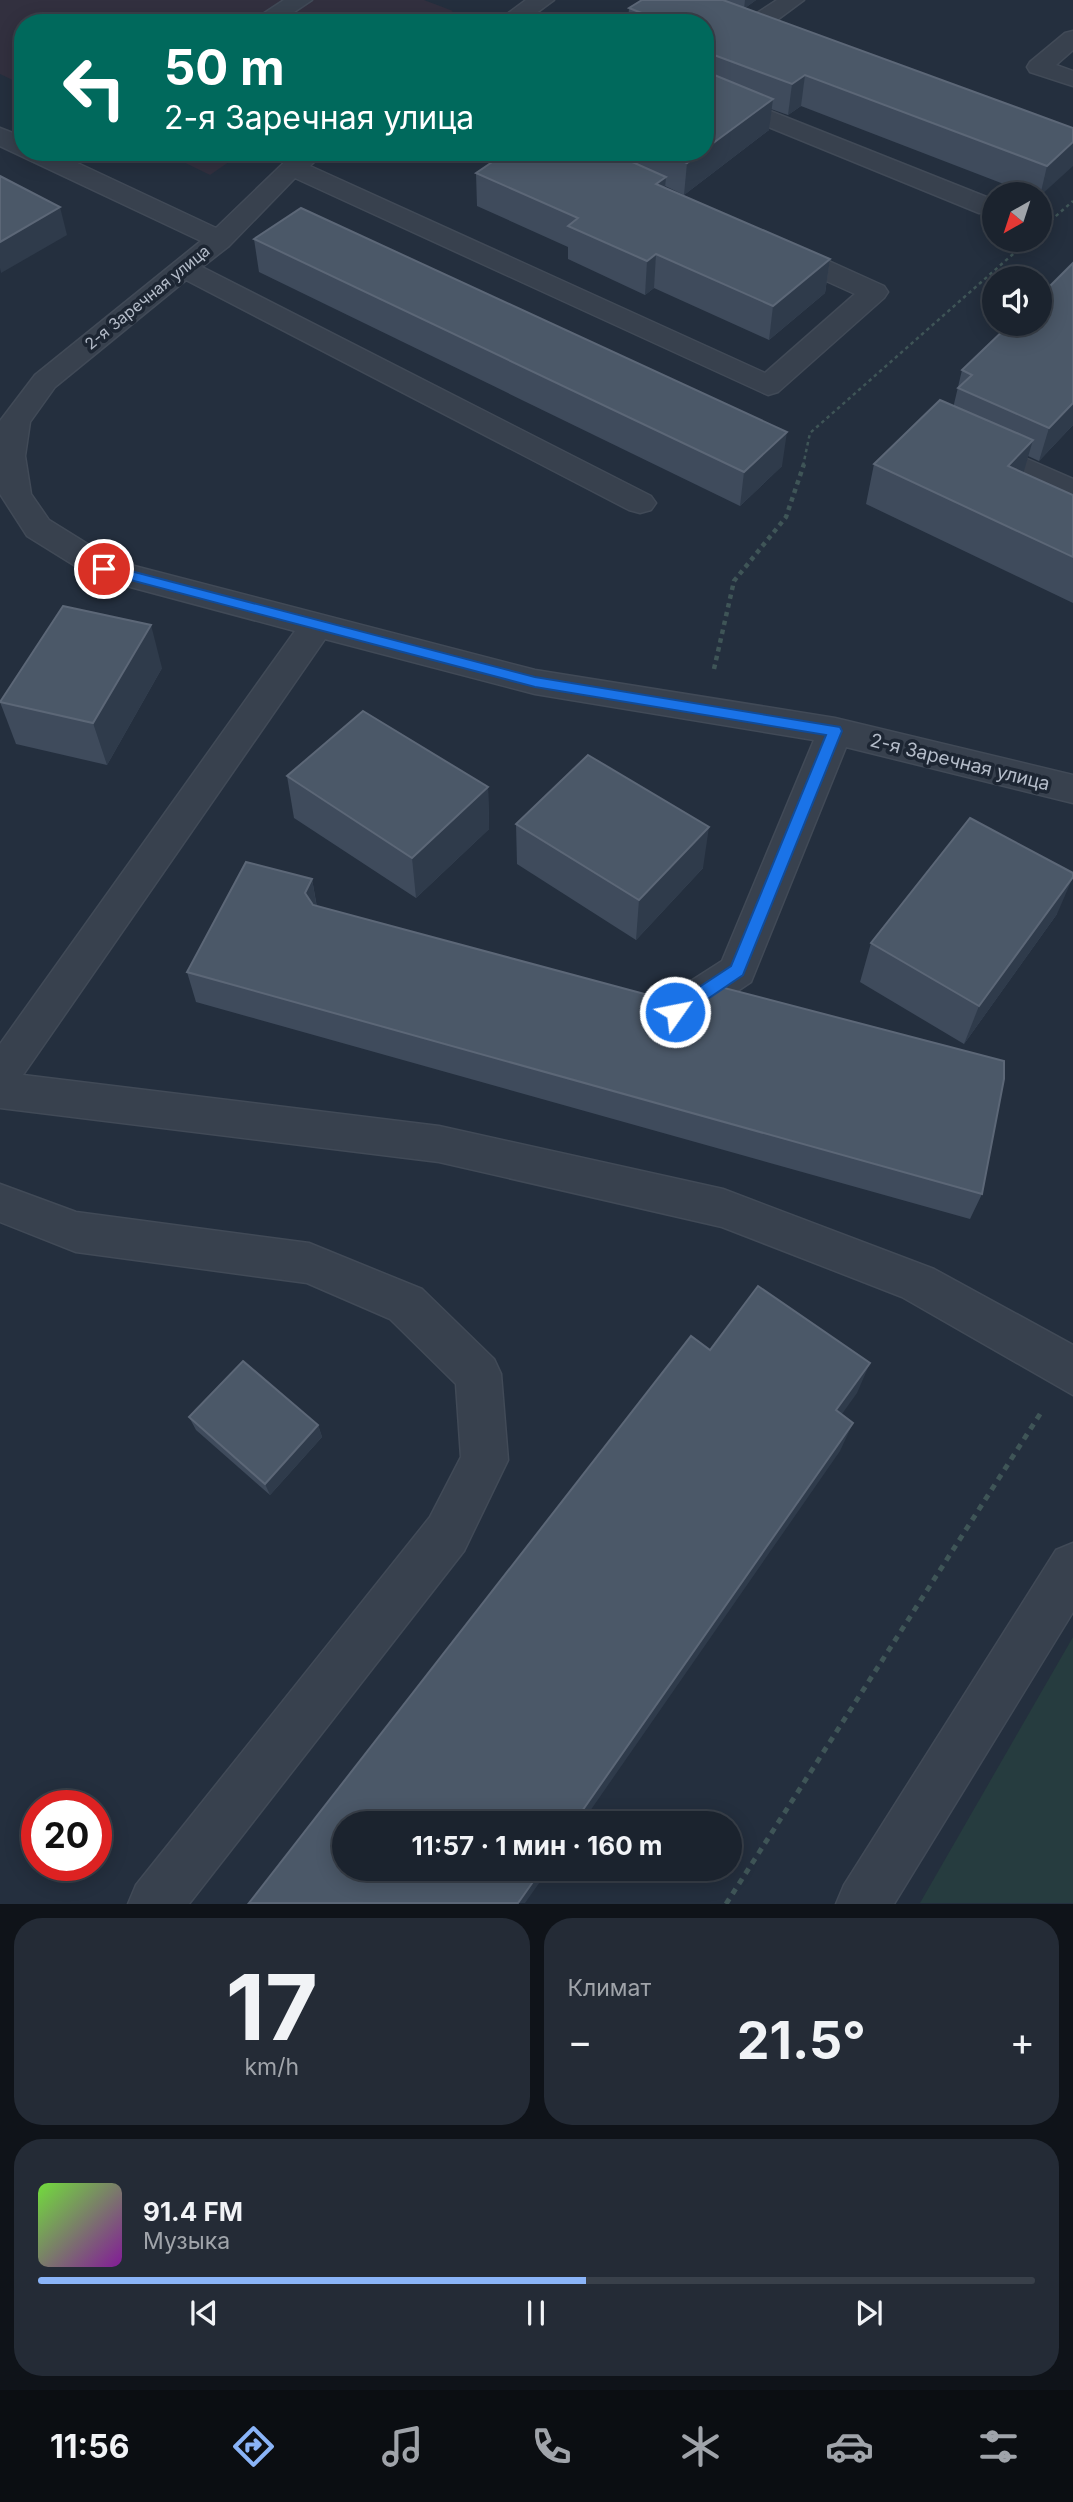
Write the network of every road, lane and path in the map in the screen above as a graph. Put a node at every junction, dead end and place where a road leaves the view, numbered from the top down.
1 (300, 0) edge
2 (542, 0) edge
3 (690, 0) edge
4 (792, 0) edge
5 (276, 14) edge
6 (527, 14) edge
7 (1073, 38) edge
8 (1073, 79) edge
9 (714, 96) edge
10 (52, 161) edge
11 (300, 161) edge
12 (306, 161) edge
13 (1073, 201) edge
14 (982, 205) edge
15 (1052, 219) edge
16 (219, 240) junction
17 (761, 242) edge
18 (1015, 252) edge
19 (183, 268) junction
20 (952, 436) edge
21 (1073, 491) edge
22 (640, 503) dead end
23 (0, 525) edge
24 (38, 528) junction
25 (318, 623) junction
26 (705, 710) junction
27 (835, 731) junction
28 (1073, 789) edge
29 (635, 1001) edge
30 (0, 1076) edge
31 (0, 1090) edge
32 (0, 1203) edge
33 (1071, 1370) edge
34 (1073, 1567) edge
35 (155, 1903) edge
36 (726, 1903) edge
37 (863, 1903) edge

1 - 5 street
2 - 6 street
3 - 4 street
7 - 8 street
9 - 14 street
10 - 16 street, 2-я Заречная улица
11 - 16 street
12 - 17 street
13 - 15 path
16 - 19 street, 2-я Заречная улица
18 - 26 path
19 - 22 street
19 - 24 street, 2-я Заречная улица
20 - 21 street
23 - 24 street, 2-я Заречная улица
24 - 25 street, 2-я Заречная улица
25 - 26 street, 2-я Заречная улица
25 - 30 street
26 - 27 street, 2-я Заречная улица
27 - 28 street, 2-я Заречная улица
27 - 29 street
31 - 33 street
32 - 35 street
33 - 36 path
34 - 37 street

